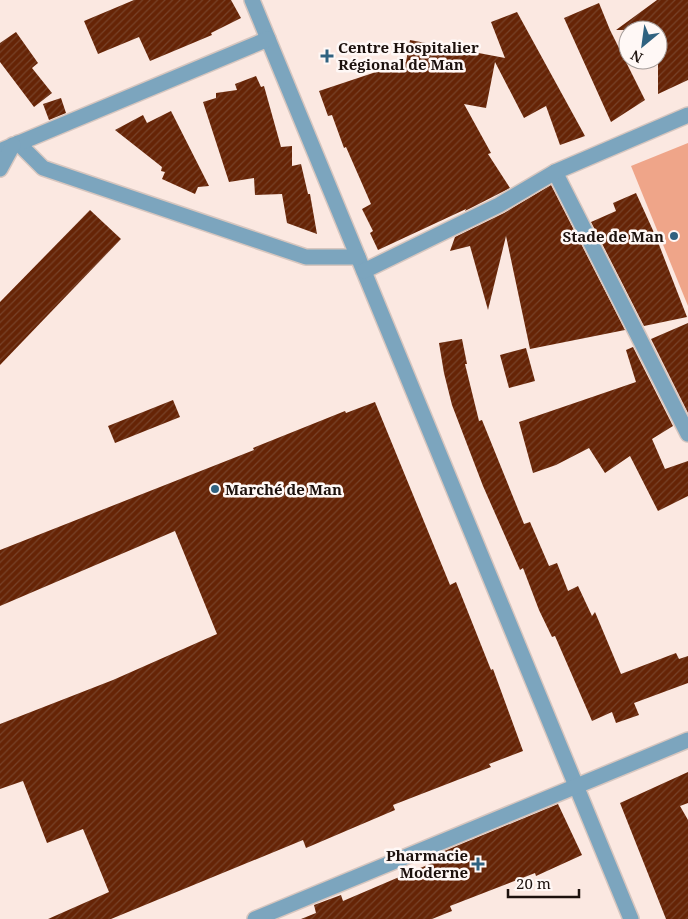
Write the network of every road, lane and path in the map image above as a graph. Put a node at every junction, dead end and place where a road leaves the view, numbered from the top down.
1 (252, 0) edge
2 (268, 39) junction
3 (688, 115) edge
4 (10, 146) edge
5 (0, 169) edge
6 (555, 172) junction
7 (358, 257) junction
8 (364, 271) junction
9 (688, 434) edge
10 (688, 740) edge
11 (577, 786) junction
12 (279, 914) edge
13 (255, 919) edge
14 (631, 919) edge

1 - 2 street
2 - 4 street
2 - 7 street
3 - 6 street
4 - 5 street
4 - 7 street
6 - 8 street
6 - 9 street
7 - 8 street
8 - 11 street
10 - 11 street
11 - 12 street
11 - 14 street
12 - 13 street

